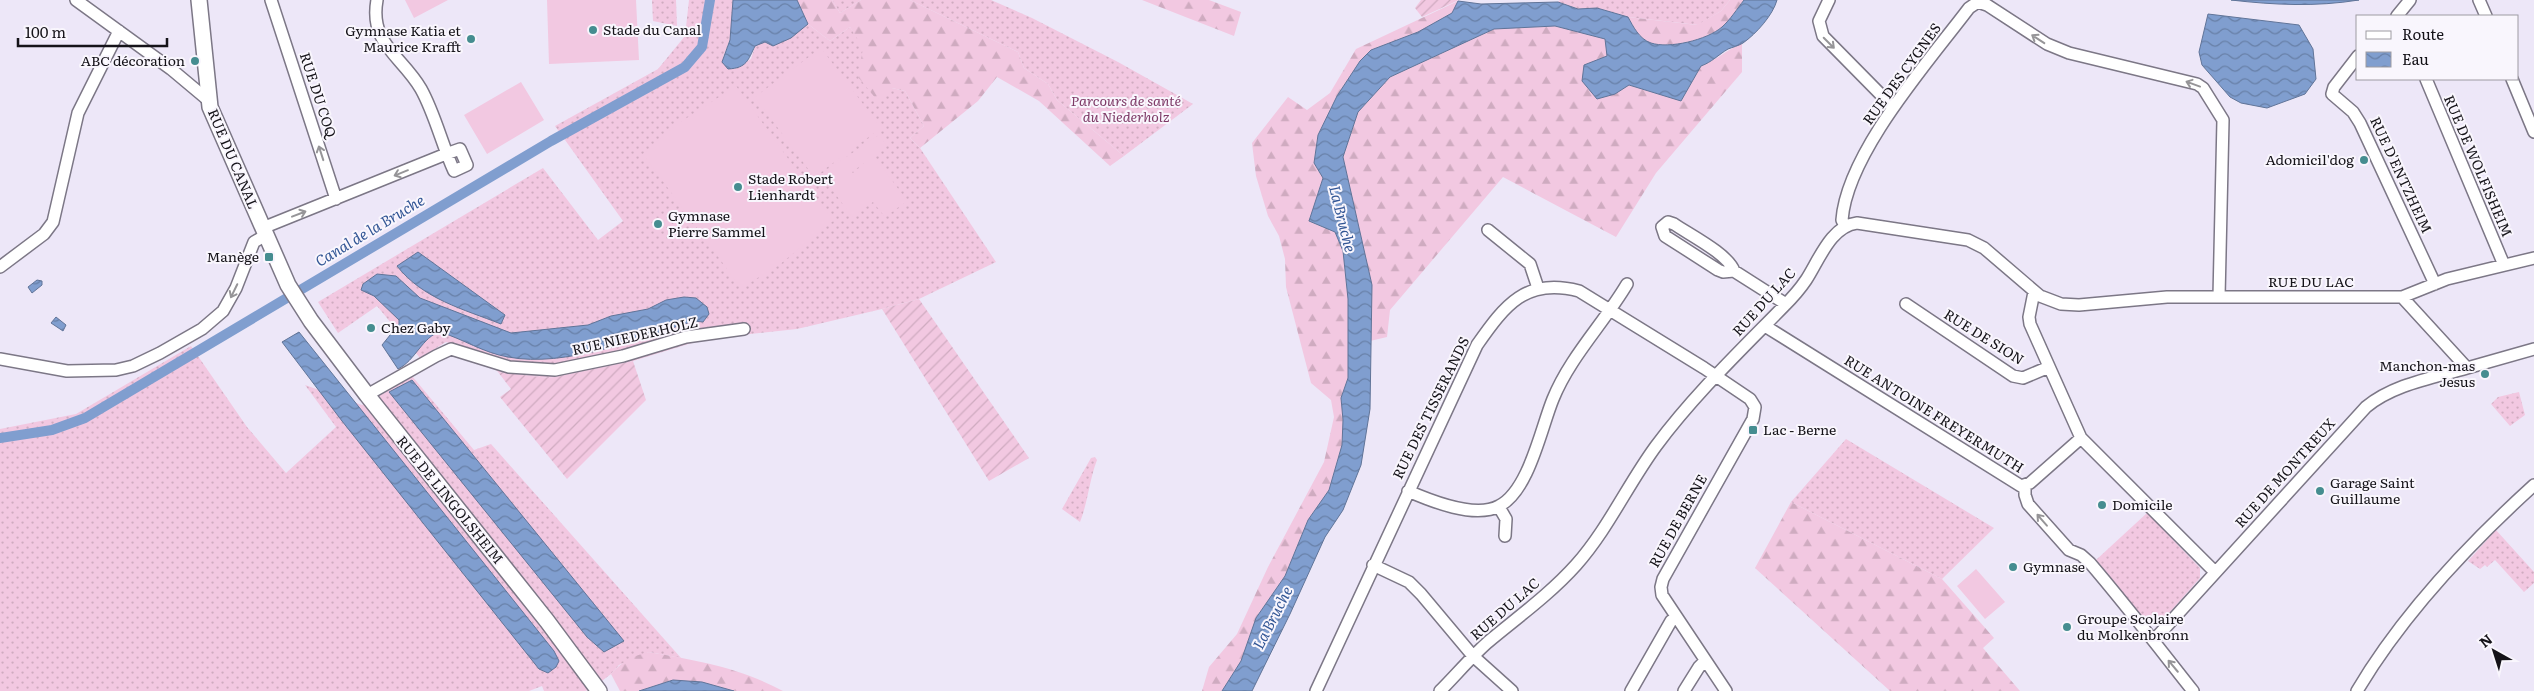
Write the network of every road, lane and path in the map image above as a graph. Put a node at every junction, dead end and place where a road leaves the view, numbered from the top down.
1 (76, 0) edge
2 (199, 0) edge
3 (271, 0) edge
4 (378, 0) edge
5 (1829, 0) edge
6 (2410, 0) edge
7 (2479, 0) edge
8 (1977, 1) edge
9 (2399, 15) edge
10 (2486, 15) edge
11 (119, 31) junction
12 (2356, 59) edge
13 (2426, 80) edge
14 (2512, 80) edge
15 (208, 100) junction
16 (1893, 107) junction
17 (2534, 132) edge
18 (336, 199) junction
19 (1845, 226) junction
20 (1488, 230) dead end
21 (264, 232) junction
22 (2534, 258) edge
23 (2504, 265) junction
24 (0, 268) edge
25 (1734, 271) junction
26 (1627, 284) dead end
27 (2435, 284) junction
28 (1538, 288) junction
29 (2034, 292) junction
30 (2219, 297) junction
31 (2402, 297) junction
32 (300, 304) joint
33 (1786, 304) junction
34 (1906, 304) dead end
35 (1611, 310) junction
36 (1765, 326) junction
37 (744, 329) dead end
38 (2534, 349) edge
39 (0, 359) edge
40 (2049, 367) junction
41 (2467, 368) junction
42 (1716, 376) junction
43 (367, 395) junction
44 (2081, 438) junction
45 (2534, 485) edge
46 (2025, 486) junction
47 (1408, 491) junction
48 (1499, 507) junction
49 (1505, 536) dead end
50 (1373, 565) junction
51 (2215, 572) junction
52 (1676, 618) junction
53 (2154, 640) junction
54 (1473, 656) junction
55 (1705, 661) junction
56 (599, 690) edge
57 (1316, 691) edge
58 (1440, 691) edge
59 (1512, 691) edge
60 (1630, 691) edge
61 (1684, 691) edge
62 (1726, 691) edge
63 (2194, 691) edge
64 (2357, 691) edge

1 - 11 street
2 - 15 main road, RUE DU CANAL
18 -> 3 street, RUE DU COQ
4 -> 18 street
5 -> 16 street
6 - 9 street
7 - 10 street
8 - 16 street, RUE DES CYGNES
30 -> 8 street
11 - 15 street
11 - 24 street
12 - 27 street, RUE D'ENTZHEIM
13 - 23 street, RUE DE WOLFISHEIM
14 - 17 street
15 - 21 main road, RUE DU CANAL
16 - 19 street, RUE DES CYGNES
21 -> 18 street
19 - 29 street, RUE DU LAC
19 - 33 street, RUE DU LAC
20 - 28 street
21 - 32 main road, RUE DU CANAL
21 -> 39 street
22 - 23 street
23 - 27 street
25 - 25 street
25 - 33 street
26 - 35 street
27 - 31 street
28 - 35 street, RUE DES TISSERANDS
28 - 47 street, RUE DES TISSERANDS
29 - 30 street, RUE DU LAC
29 - 40 street
30 - 31 street, RUE DU LAC
31 - 41 street
32 - 43 main road, RUE DE LINGOLSHEIM
33 - 36 street, RUE DU LAC
34 - 40 street, RUE DE SION
35 - 42 street, RUE DES TISSERANDS
35 - 48 street
36 - 42 street, RUE DU LAC
36 - 46 street, RUE ANTOINE FREYERMUTH
37 - 43 street, RUE NIEDERHOLZ
38 - 41 street, RUE DE MONTREUX
40 - 44 street
41 - 51 street, RUE DE MONTREUX
42 - 52 street, RUE DE BERNE
42 - 54 street, RUE DU LAC
43 - 56 main road, RUE DE LINGOLSHEIM
44 - 46 street, RUE ANTOINE FREYERMUTH
44 - 51 street
45 - 64 street
53 -> 46 street
47 - 48 street
47 - 50 street, RUE DES TISSERANDS
48 - 49 street
50 - 54 street
50 - 57 street, RUE DES TISSERANDS
51 - 53 street, RUE DE MONTREUX
52 - 55 street, RUE DE BERNE
52 - 60 street
63 -> 53 street
54 - 58 street, RUE DU LAC
54 - 59 street
55 - 61 street
55 - 62 street, RUE DE BERNE

